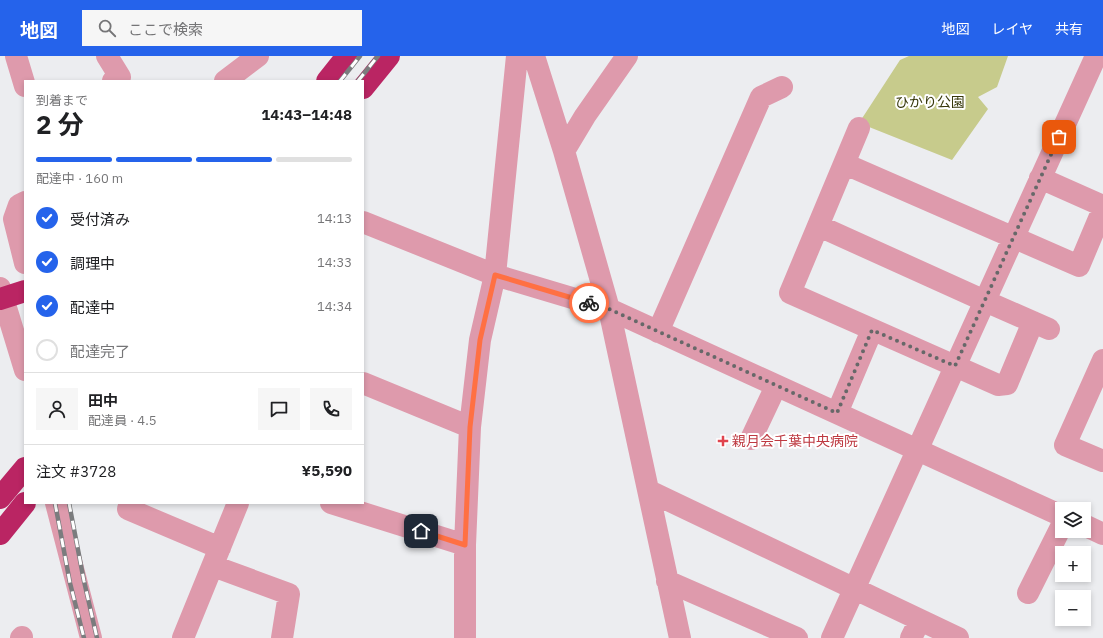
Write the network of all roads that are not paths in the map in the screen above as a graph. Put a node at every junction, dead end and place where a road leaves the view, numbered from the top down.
1 (16, 56) edge
2 (106, 56) edge
3 (258, 56) edge
4 (347, 56) edge
5 (390, 56) edge
6 (517, 56) edge
7 (534, 56) edge
8 (627, 56) edge
9 (1096, 56) edge
10 (115, 80) edge
11 (226, 80) edge
12 (328, 80) edge
13 (24, 83) edge
14 (364, 87) edge
15 (782, 87) dead end
16 (859, 128) dead end
17 (564, 151) junction
18 (844, 164) junction
19 (1040, 178) junction
20 (24, 202) edge
21 (1103, 206) edge
22 (1103, 209) edge
23 (364, 222) edge
24 (819, 226) junction
25 (1013, 238) junction
26 (24, 259) edge
27 (495, 275) junction
28 (0, 288) edge
29 (24, 292) edge
30 (0, 299) edge
31 (985, 301) junction
32 (609, 309) junction
33 (872, 330) junction
34 (658, 332) junction
35 (1103, 360) edge
36 (955, 366) junction
37 (24, 367) edge
38 (364, 383) edge
39 (776, 386) junction
40 (837, 413) junction
41 (470, 427) junction
42 (751, 439) dead end
43 (917, 450) junction
44 (1103, 461) edge
45 (24, 469) edge
46 (649, 490) junction
47 (0, 498) edge
48 (24, 504) edge
49 (56, 504) edge
50 (130, 504) edge
51 (238, 504) edge
52 (334, 504) edge
53 (1055, 513) edge
54 (0, 534) edge
55 (1056, 538) edge
56 (465, 545) junction
57 (216, 557) junction
58 (667, 580) junction
59 (854, 588) junction
60 (1028, 593) dead end
61 (915, 629) edge
62 (91, 638) edge
63 (183, 638) edge
64 (282, 638) edge
65 (464, 638) edge
66 (680, 638) edge
67 (796, 638) edge
68 (832, 638) edge
69 (958, 638) edge

1 - 13 street
2 - 10 street
3 - 11 street
4 - 12 highway
5 - 14 highway
6 - 27 street
7 - 17 street
8 - 17 street
9 - 19 street
15 - 34 street
16 - 18 street
17 - 32 street
18 - 24 street
18 - 25 street
19 - 21 street
19 - 25 street
20 - 26 street
22 - 25 street
23 - 27 street
24 - 31 street
24 - 33 street
25 - 31 street
27 - 32 street
27 - 41 street
28 - 37 street
29 - 30 highway, bridge
31 - 36 street
31 - 36 street
32 - 34 street
32 - 46 street
33 - 36 street
33 - 40 street
34 - 39 street
35 - 44 street
36 - 43 street
38 - 41 street
39 - 40 street
39 - 42 street
40 - 43 street
41 - 56 street
43 - 53 street
43 - 59 street
45 - 47 highway
46 - 58 street
46 - 59 street
48 - 54 highway
49 - 62 street
50 - 57 street
51 - 57 street
52 - 56 street
55 - 60 street
56 - 65 street
57 - 63 street
57 - 64 street
58 - 66 street
58 - 67 street
59 - 61 street
59 - 68 street
61 - 69 street

